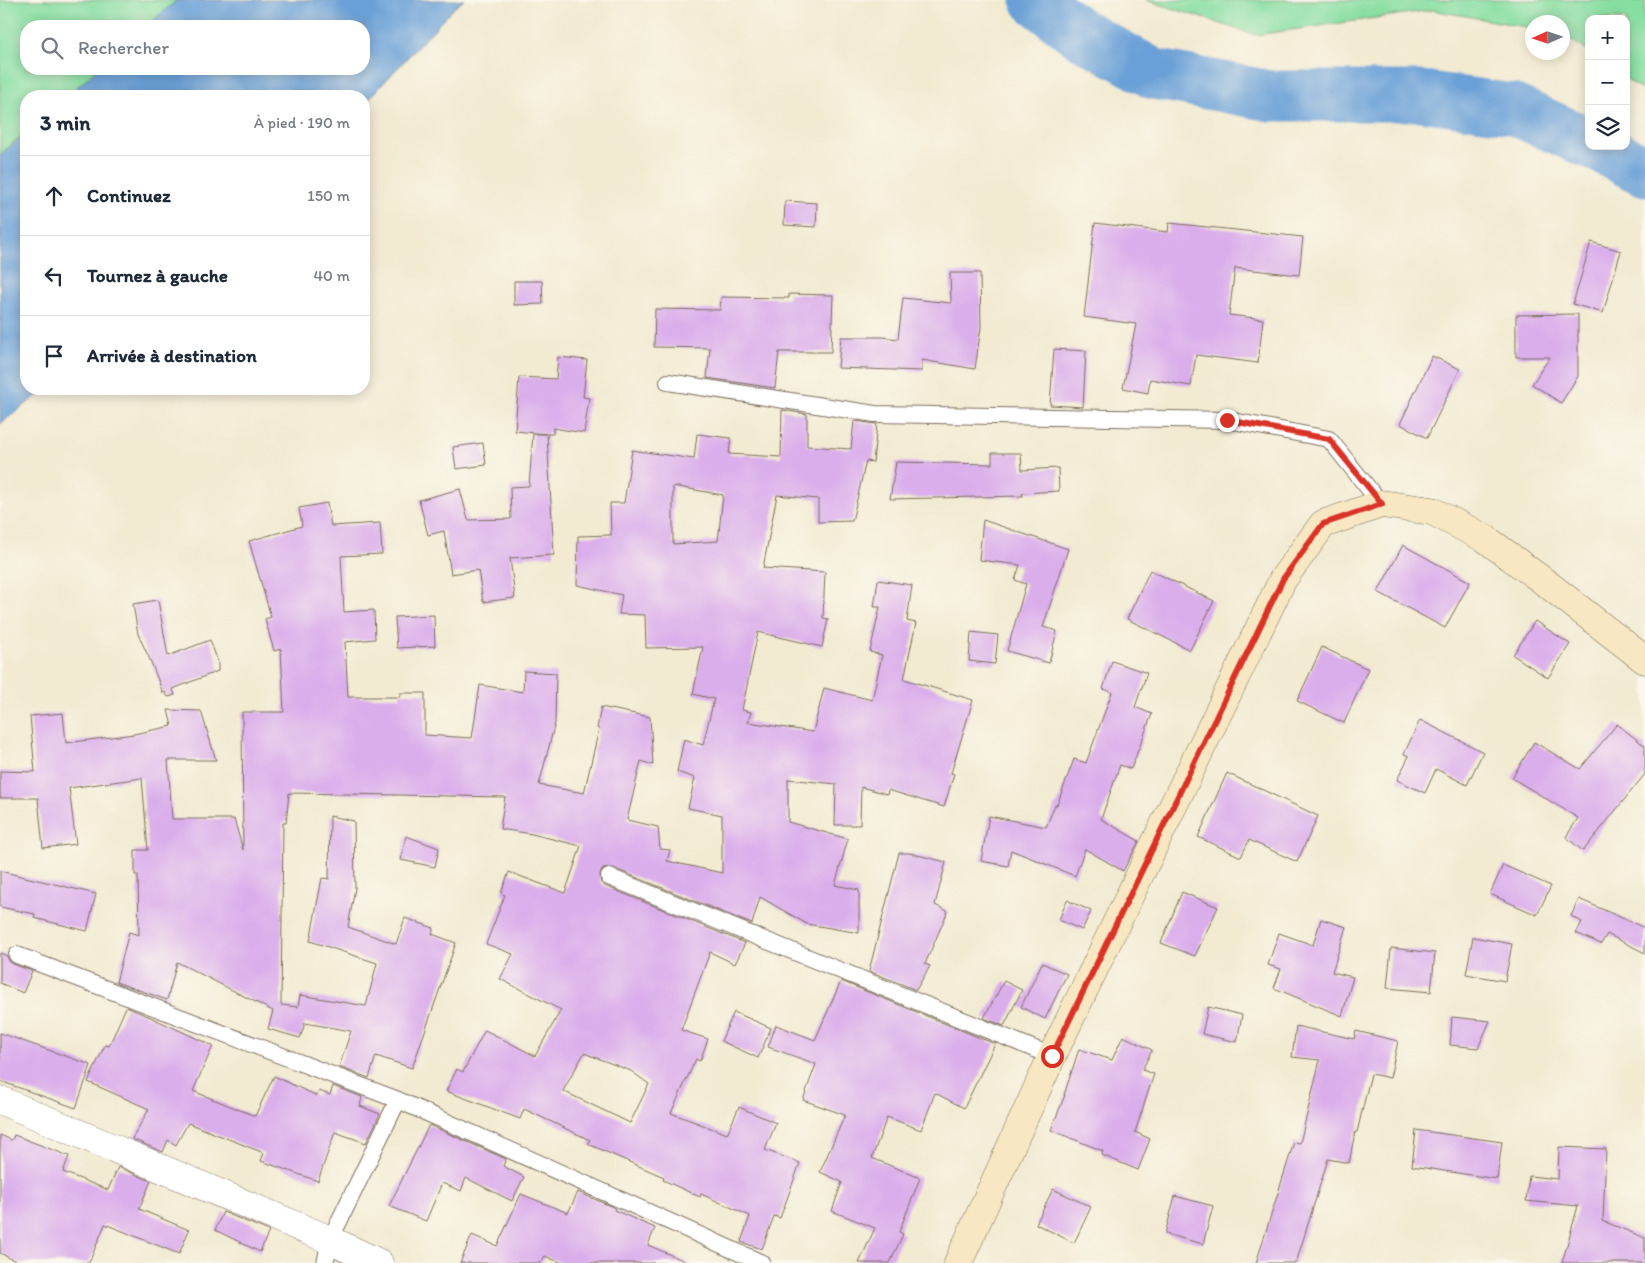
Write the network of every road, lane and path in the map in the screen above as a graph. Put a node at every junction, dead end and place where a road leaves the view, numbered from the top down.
1 (668, 382) dead end
2 (1382, 504) junction
3 (1645, 660) edge
4 (609, 877) dead end
5 (17, 955) dead end
6 (1052, 1056) junction
7 (0, 1100) edge
8 (398, 1100) junction
9 (328, 1252) edge
10 (379, 1263) edge
11 (762, 1263) edge
12 (958, 1263) edge

1 - 2 lane
2 - 3 street
2 - 6 street
4 - 6 lane
5 - 8 lane
6 - 12 street
7 - 9 street
8 - 9 lane
8 - 11 lane
9 - 10 street

